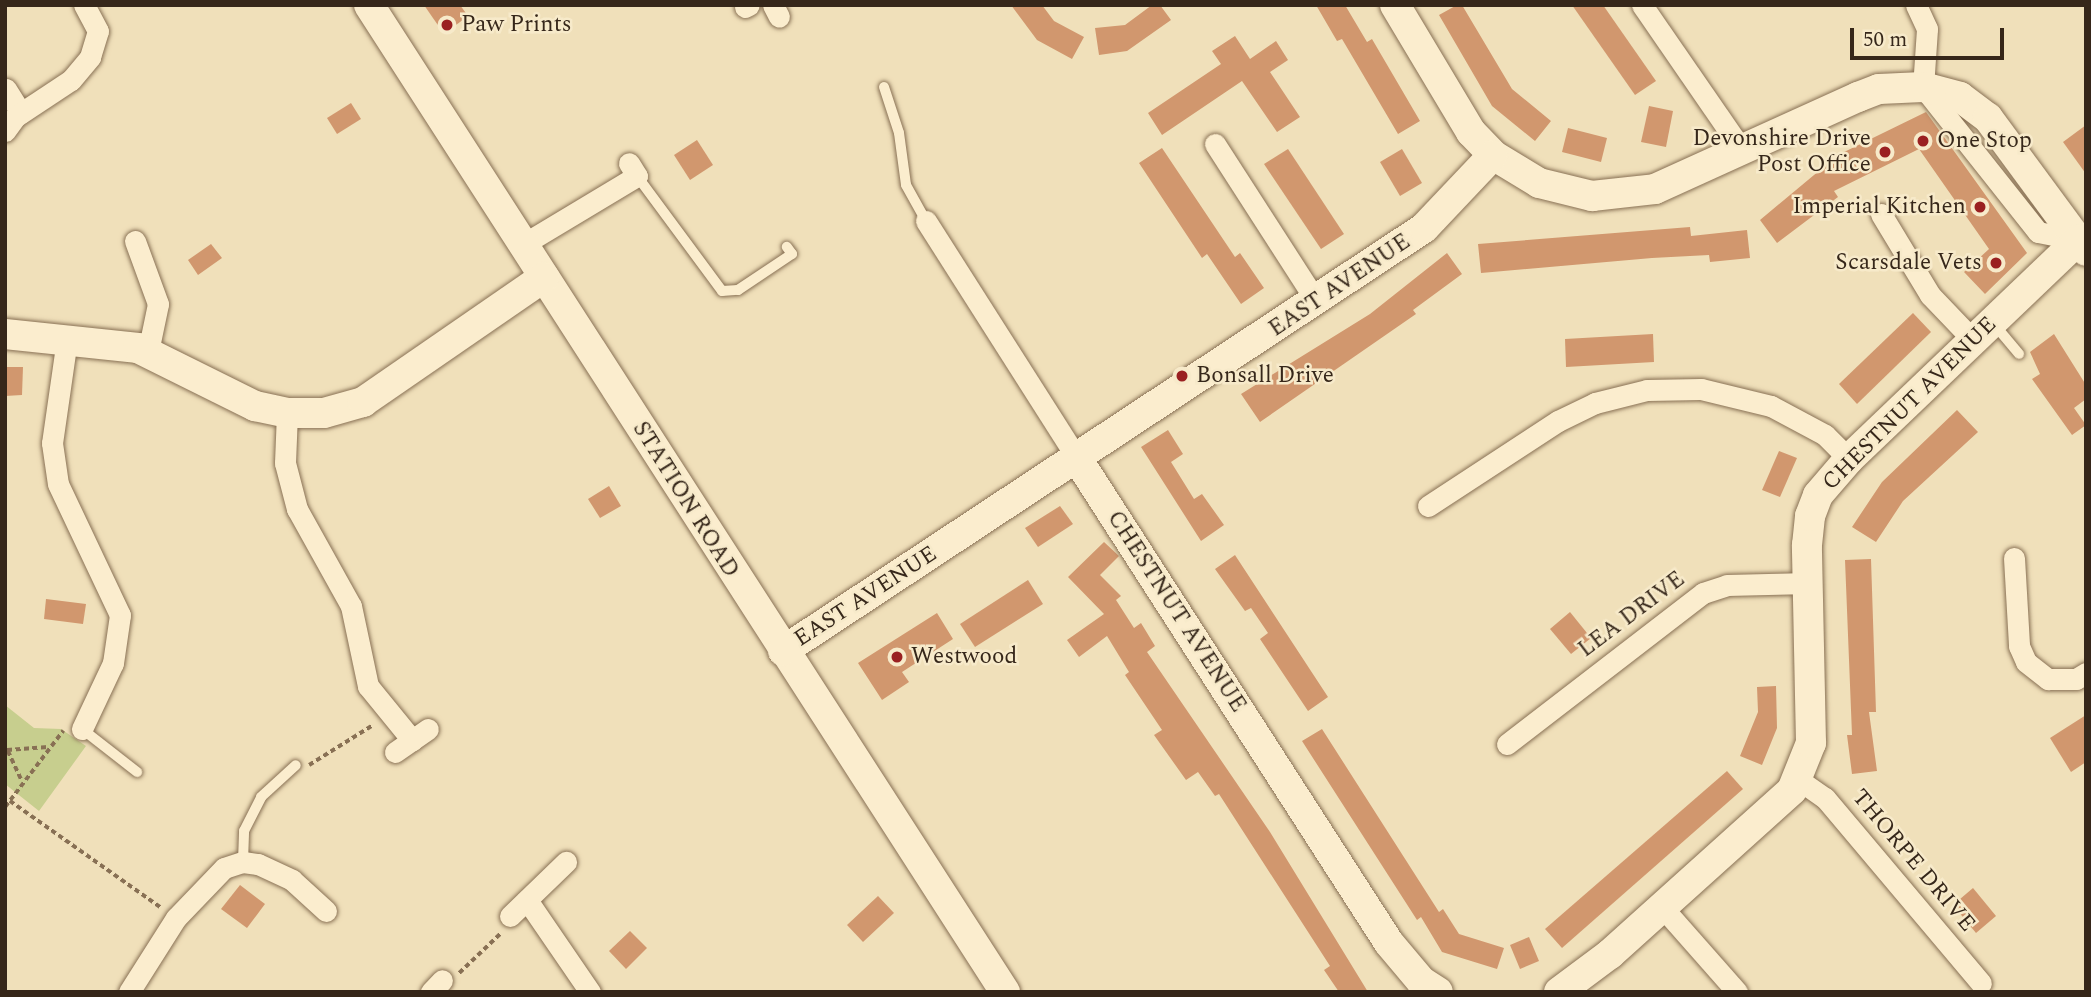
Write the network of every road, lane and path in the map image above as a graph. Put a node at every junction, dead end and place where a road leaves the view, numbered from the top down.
1 (84, 5) edge
2 (369, 5) edge
3 (1395, 5) edge
4 (1642, 5) edge
5 (1916, 5) edge
6 (884, 87) dead end
7 (1923, 87) junction
8 (6, 89) edge
9 (22, 113) junction
10 (5, 131) edge
11 (1215, 144) dead end
12 (1742, 150) junction
13 (1493, 155) junction
14 (633, 170) joint
15 (1881, 214) dead end
16 (926, 222) joint
17 (135, 241) dead end
18 (522, 245) junction
19 (2082, 245) edge
20 (787, 247) dead end
21 (544, 277) junction
22 (1317, 302) junction
23 (1982, 331) junction
24 (5, 334) edge
25 (67, 339) junction
26 (148, 352) junction
27 (2019, 354) dead end
28 (287, 414) junction
29 (1849, 459) junction
30 (1078, 460) junction
31 (1428, 506) dead end
32 (2014, 558) dead end
33 (1809, 583) junction
34 (783, 651) junction
35 (2086, 673) edge
36 (392, 713) junction
37 (82, 729) junction
38 (411, 741) dead end
39 (1507, 744) dead end
40 (50, 746) junction
41 (6, 750) edge
42 (296, 765) joint
43 (137, 772) dead end
44 (1799, 780) junction
45 (22, 783) junction
46 (10, 801) junction
47 (5, 807) edge
48 (243, 862) junction
49 (566, 862) dead end
50 (527, 900) junction
51 (1663, 908) junction
52 (326, 911) dead end
53 (510, 916) joint
54 (176, 919) junction
55 (1981, 983) dead end
56 (436, 986) edge
57 (129, 992) edge
58 (590, 992) edge
59 (1005, 992) edge
60 (1438, 992) edge
61 (1559, 992) edge
62 (1737, 992) edge

1 - 9 street
2 - 18 street, STATION ROAD
3 - 13 street
4 - 12 street
5 - 7 street
6 - 16 lane
7 - 12 street
7 - 19 street
8 - 9 street
9 - 10 street
11 - 22 street
12 - 13 street
13 - 22 street, EAST AVENUE
14 - 18 street
14 - 20 lane
15 - 23 street
16 - 30 street, CHESTNUT AVENUE
17 - 26 street
18 - 21 street, STATION ROAD
19 - 23 street, CHESTNUT AVENUE
21 - 28 street
21 - 34 street, STATION ROAD
22 - 30 street, EAST AVENUE
23 - 27 lane
23 - 29 street, CHESTNUT AVENUE
24 - 25 street
25 - 26 street
25 - 37 street
26 - 28 street
28 - 36 street
29 - 31 street
29 - 33 street, CHESTNUT AVENUE
30 - 34 street, EAST AVENUE
30 - 60 street, CHESTNUT AVENUE
32 - 35 street
33 - 39 street, LEA DRIVE
33 - 44 street, CHESTNUT AVENUE
34 - 59 street, STATION ROAD
36 - 38 street
36 - 42 path
37 - 40 path
37 - 43 lane
40 - 41 path
40 - 45 path
41 - 45 path
42 - 48 lane
44 - 51 street, CHESTNUT AVENUE
44 - 55 street, THORPE DRIVE
45 - 46 path
46 - 47 path
46 - 54 path
48 - 52 street
48 - 54 street
49 - 50 street
50 - 53 street
50 - 58 street
51 - 61 street, CHESTNUT AVENUE
51 - 62 street
53 - 56 path
54 - 57 street

